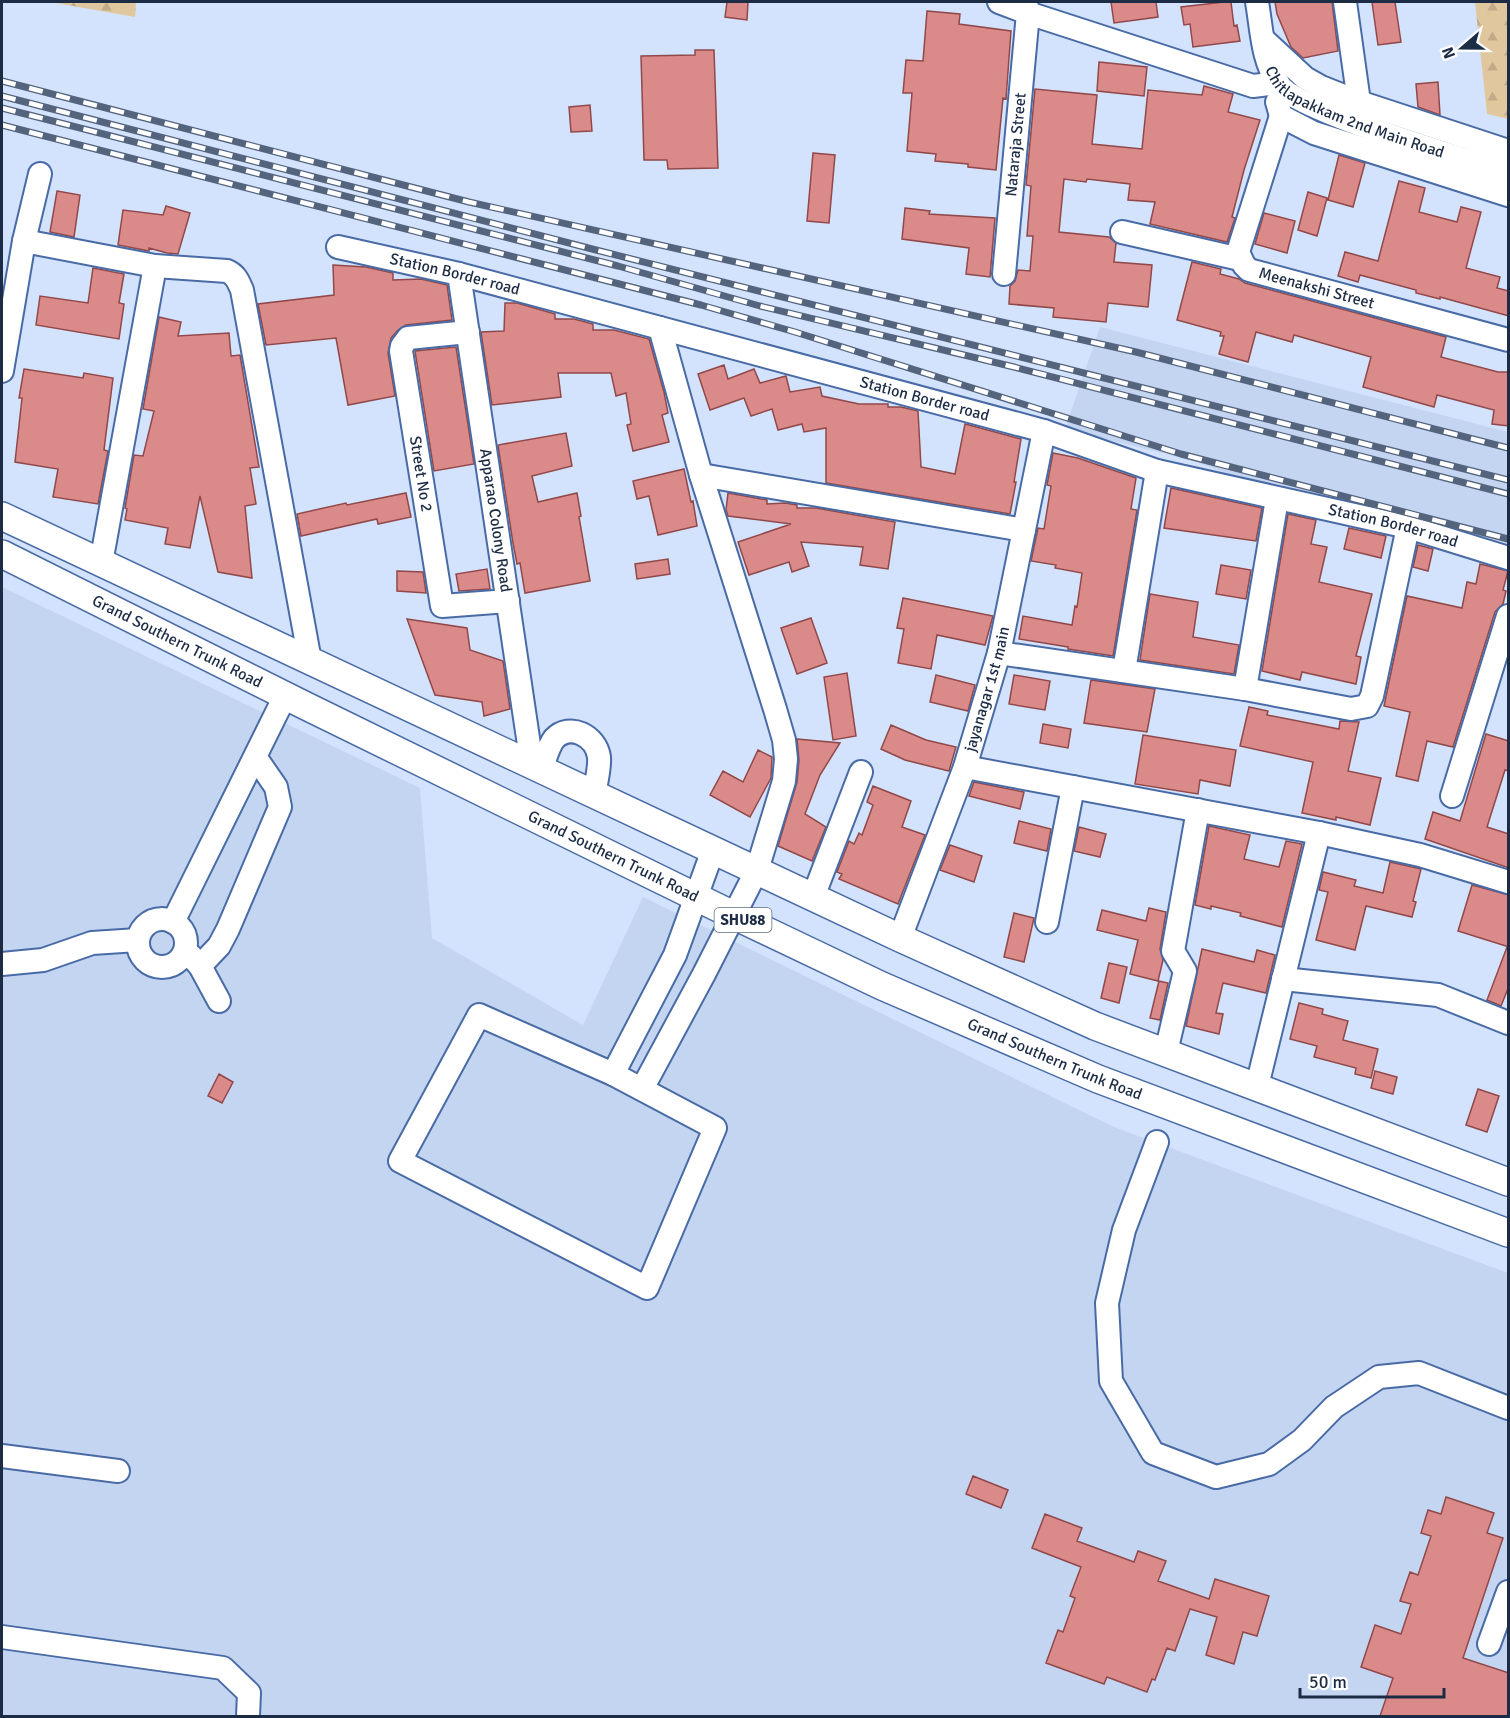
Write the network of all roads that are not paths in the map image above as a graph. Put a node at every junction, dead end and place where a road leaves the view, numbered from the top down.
1 (999, 2) edge
2 (1257, 2) edge
3 (1345, 2) edge
4 (1027, 7) edge
5 (1263, 39) junction
6 (1279, 85) junction
7 (1359, 102) junction
8 (1281, 116) junction
9 (1509, 151) edge
10 (40, 174) dead end
11 (1509, 174) edge
12 (1509, 195) edge
13 (1122, 232) dead end
14 (24, 241) junction
15 (339, 247) dead end
16 (1240, 259) junction
17 (155, 266) junction
18 (459, 274) junction
19 (1004, 274) dead end
20 (660, 328) junction
21 (468, 332) junction
22 (1509, 340) edge
23 (2, 371) edge
24 (1044, 430) junction
25 (1157, 471) junction
26 (701, 475) junction
27 (1277, 499) junction
28 (2, 516) edge
29 (1408, 527) junction
30 (1024, 530) junction
31 (2, 554) edge
32 (1509, 558) edge
33 (100, 563) junction
34 (508, 601) junction
35 (1509, 616) edge
36 (999, 653) junction
37 (310, 661) junction
38 (1124, 671) junction
39 (1245, 689) junction
40 (285, 696) junction
41 (256, 758) junction
42 (536, 767) junction
43 (965, 767) junction
44 (861, 772) dead end
45 (1073, 787) junction
46 (594, 794) junction
47 (1452, 796) dead end
48 (1198, 810) junction
49 (1319, 832) junction
50 (713, 850) junction
51 (756, 870) junction
52 (1509, 882) edge
53 (696, 896) junction
54 (813, 897) junction
55 (733, 915) junction
56 (173, 922) junction
57 (1047, 922) dead end
58 (900, 938) junction
59 (138, 940) junction
60 (184, 950) junction
61 (2, 964) edge
62 (200, 966) junction
63 (1283, 979) junction
64 (219, 1001) dead end
65 (1509, 1023) edge
66 (1166, 1052) junction
67 (612, 1074) junction
68 (1257, 1086) junction
69 (642, 1089) junction
70 (1157, 1143) dead end
71 (1509, 1182) edge
72 (1509, 1233) edge
73 (1509, 1408) edge
74 (2, 1456) edge
75 (118, 1471) dead end
76 (1509, 1592) edge
77 (2, 1637) edge
78 (1489, 1644) dead end
79 (248, 1716) edge

1 - 4 street
2 - 5 street, Chitlapakkam 2nd Main Road
3 - 7 street
4 - 6 street
4 - 19 street, Nataraja Street
5 - 6 street, Chitlapakkam 2nd Main Road
5 - 7 street
6 - 8 street, Meenakshi Street
6 - 11 street, Chitlapakkam 2nd Main Road
7 - 9 street
8 - 12 street
8 - 16 street, Meenakshi Street
10 - 14 street
13 - 16 street
14 - 17 street
14 - 23 street
15 - 18 street, Station Border road
16 - 22 street, Meenakshi Street
17 - 33 street
17 - 37 street
18 - 20 street, Station Border road
18 - 21 street, Apparao Colony Road
20 - 24 street, Station Border road
20 - 26 street
21 - 34 street, Apparao Colony Road
21 - 34 street, Street No 2
24 - 25 street, Station Border road
24 - 30 street, jayanagar 1st main
25 - 27 street, Station Border road
25 - 38 street
26 - 30 street
26 - 51 street
27 - 29 street, Station Border road
27 - 39 street
28 - 33 main road
29 - 32 street, Station Border road
29 - 39 street
30 - 36 street, jayanagar 1st main
31 - 40 main road, Grand Southern Trunk Road / SHU88
33 - 37 main road
34 - 42 street, Apparao Colony Road
35 - 47 street
36 - 38 street
36 - 43 street, jayanagar 1st main
37 - 42 main road
38 - 39 street
40 - 41 street
40 - 53 main road, Grand Southern Trunk Road / SHU88
41 - 56 street
41 - 62 street
42 - 46 main road
42 - 46 street
43 - 45 street
43 - 58 street, jayanagar 1st main
44 - 54 street
45 - 48 street
45 - 57 street
46 - 50 main road
48 - 49 street
48 - 66 street
49 - 52 street
49 - 63 street
50 - 51 main road
50 - 53 street
51 - 54 main road
51 - 55 street
53 - 55 main road, Grand Southern Trunk Road / SHU88
53 - 67 street
54 - 58 main road
55 - 69 street
55 - 72 main road, Grand Southern Trunk Road / SHU88
56 - 59 street
56 - 60 street
58 - 66 main road
59 - 60 street
59 - 61 street
60 - 62 street
62 - 64 street
63 - 65 street
63 - 68 street
66 - 68 main road
67 - 69 street
67 - 69 street
68 - 71 main road
70 - 73 street
74 - 75 street
76 - 78 street
77 - 79 street

